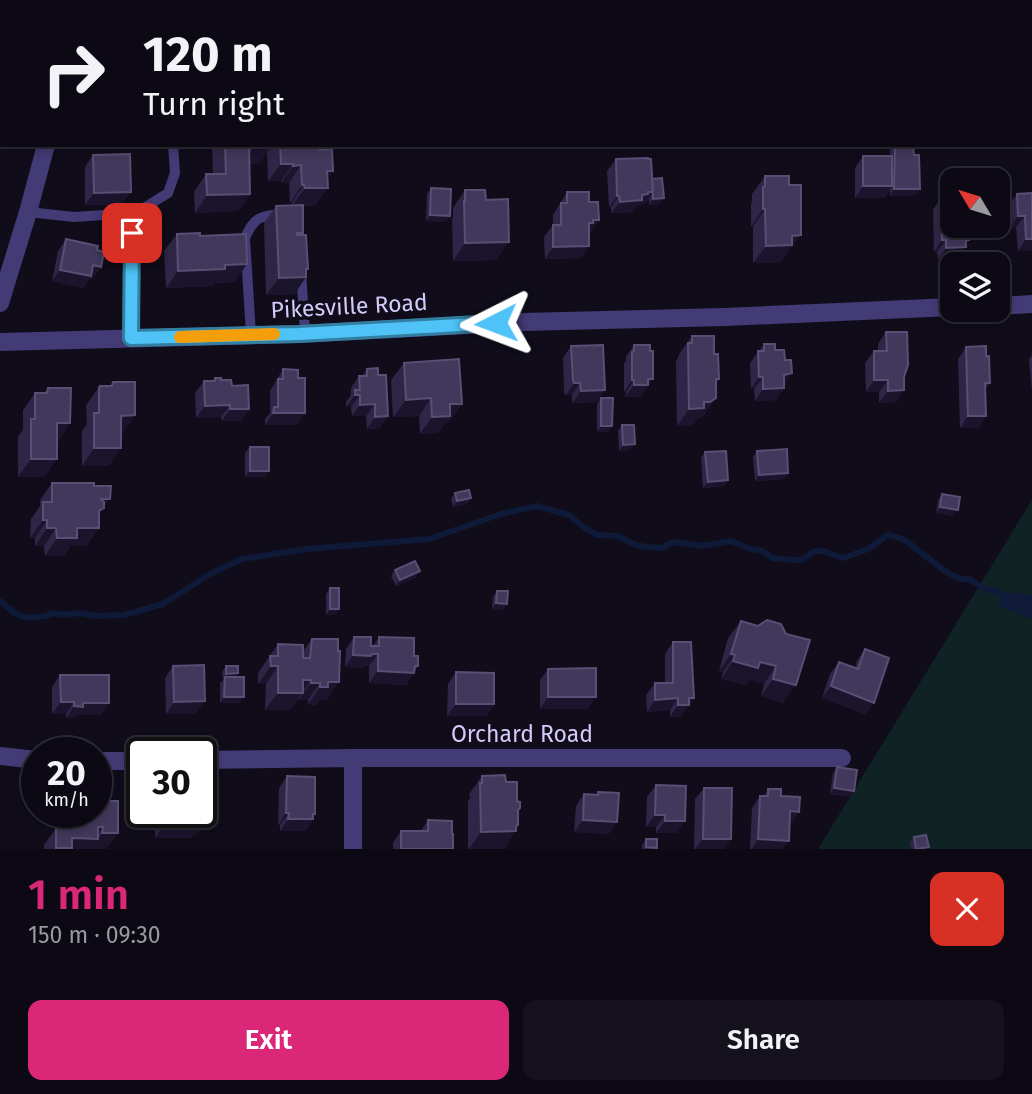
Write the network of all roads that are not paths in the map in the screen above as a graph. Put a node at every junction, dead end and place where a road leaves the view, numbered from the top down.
1 (45, 147) edge
2 (173, 147) edge
3 (28, 212) junction
4 (131, 216) junction
5 (294, 219) edge
6 (300, 256) edge
7 (0, 303) edge
8 (1032, 304) edge
9 (1010, 305) edge
10 (940, 308) edge
11 (305, 333) junction
12 (250, 335) junction
13 (131, 338) junction
14 (0, 342) edge
15 (0, 756) edge
16 (21, 758) edge
17 (353, 758) junction
18 (842, 758) dead end
19 (217, 760) edge
20 (353, 849) edge

1 - 3 street
2 - 4 lane
3 - 4 lane
3 - 7 street
4 - 13 lane
5 - 12 lane
6 - 11 lane
8 - 9 street
10 - 11 street, Pikesville Road
11 - 12 street, Pikesville Road
12 - 13 street, Pikesville Road
13 - 14 street, Pikesville Road
15 - 16 street
17 - 18 street, Orchard Road
17 - 19 street, Orchard Road
17 - 20 street

